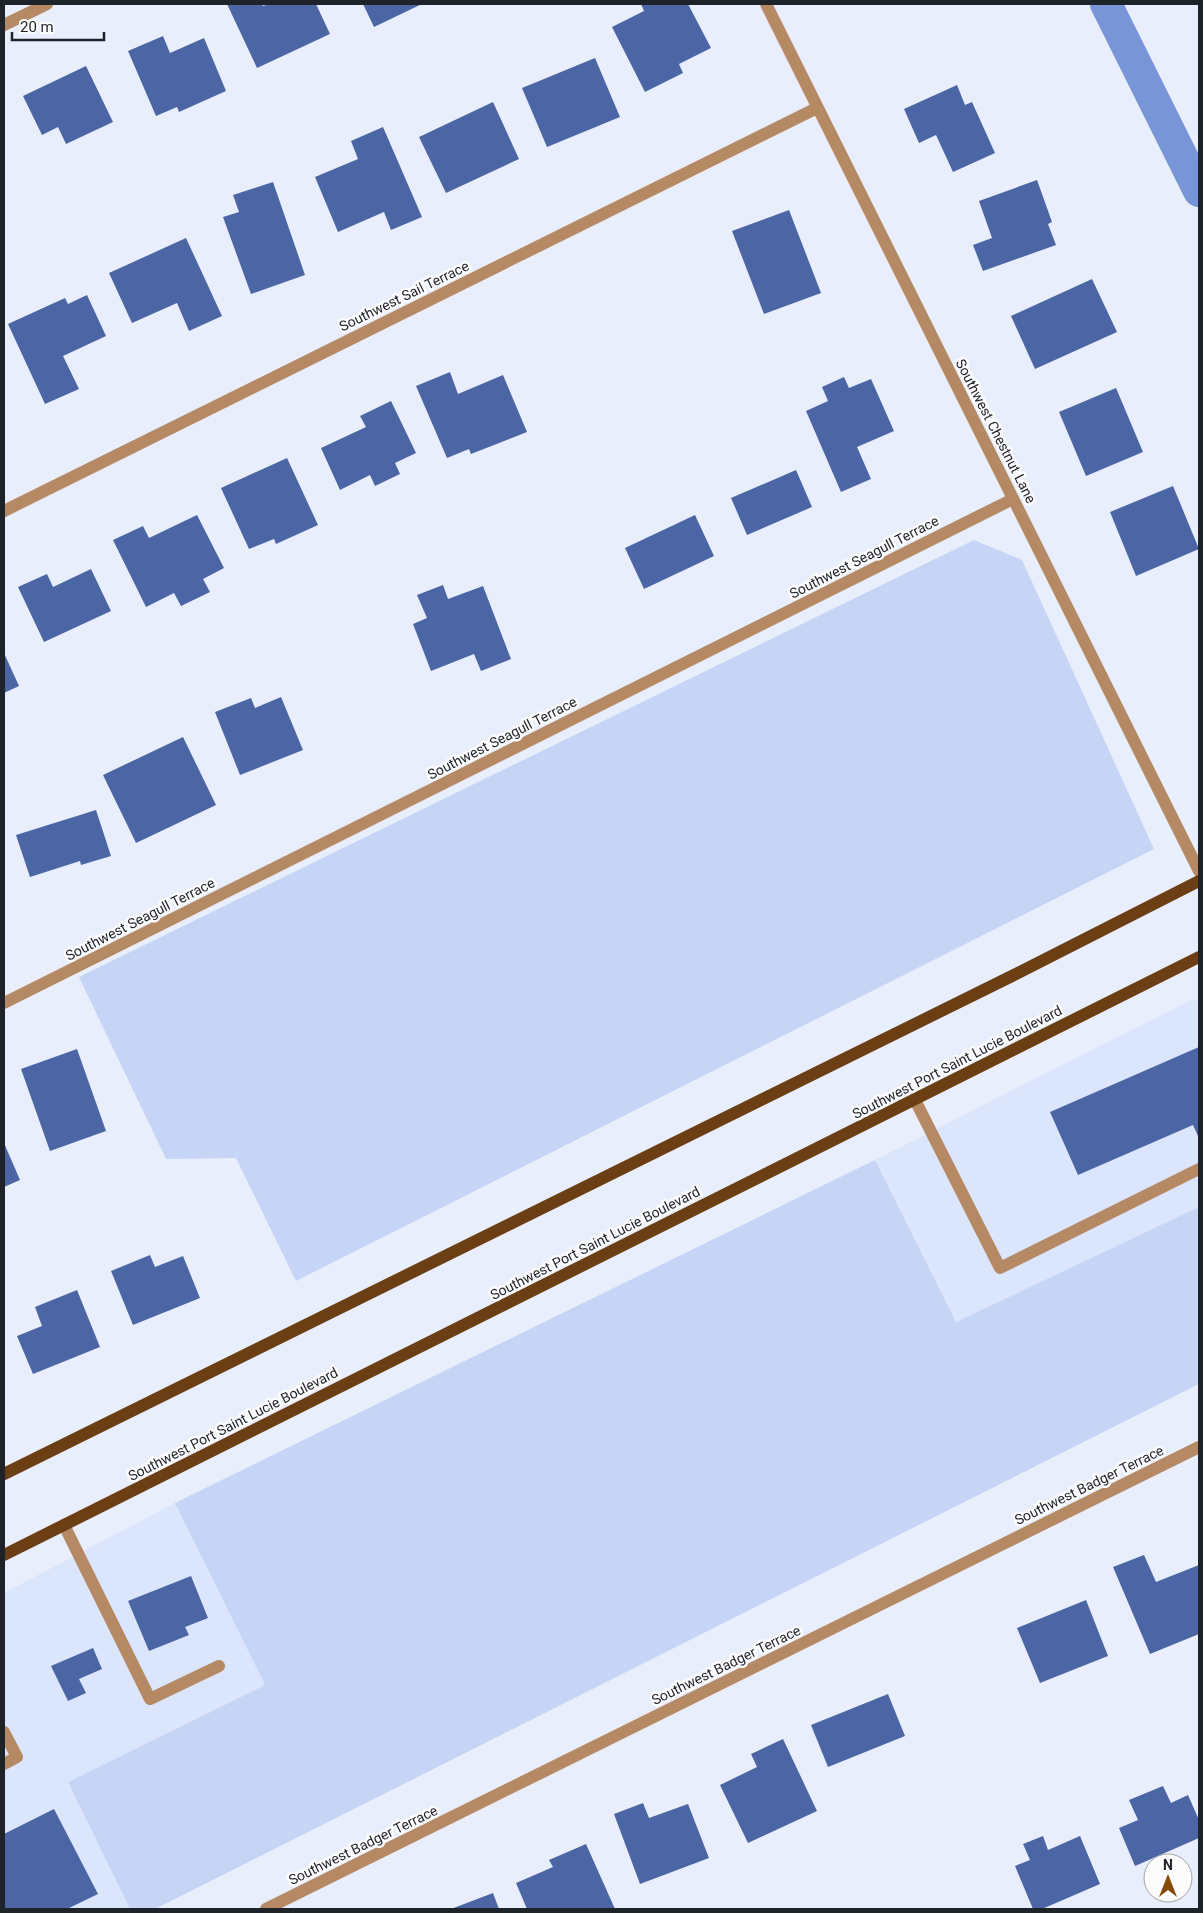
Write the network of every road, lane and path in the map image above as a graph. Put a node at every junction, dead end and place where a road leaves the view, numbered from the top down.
1 (47, 4) edge
2 (766, 4) edge
3 (4, 25) edge
4 (817, 108) junction
5 (1013, 499) junction
6 (4, 511) edge
7 (1199, 871) edge
8 (1199, 881) edge
9 (1199, 957) edge
10 (4, 1003) edge
11 (915, 1100) junction
12 (1199, 1169) edge
13 (1199, 1447) edge
14 (4, 1474) edge
15 (64, 1525) junction
16 (4, 1555) edge
17 (219, 1666) dead end
18 (4, 1732) edge
19 (4, 1764) edge
20 (266, 1909) edge

1 - 3 street
2 - 4 street, Southwest Chestnut Lane
4 - 5 street, Southwest Chestnut Lane
4 - 6 street, Southwest Sail Terrace
5 - 7 street, Southwest Chestnut Lane
5 - 10 street, Southwest Seagull Terrace
8 - 14 main road
9 - 11 main road, Southwest Port Saint Lucie Boulevard
11 - 12 street
11 - 15 main road, Southwest Port Saint Lucie Boulevard
13 - 20 street, Southwest Badger Terrace
15 - 16 main road, Southwest Port Saint Lucie Boulevard
15 - 17 street
18 - 19 street

